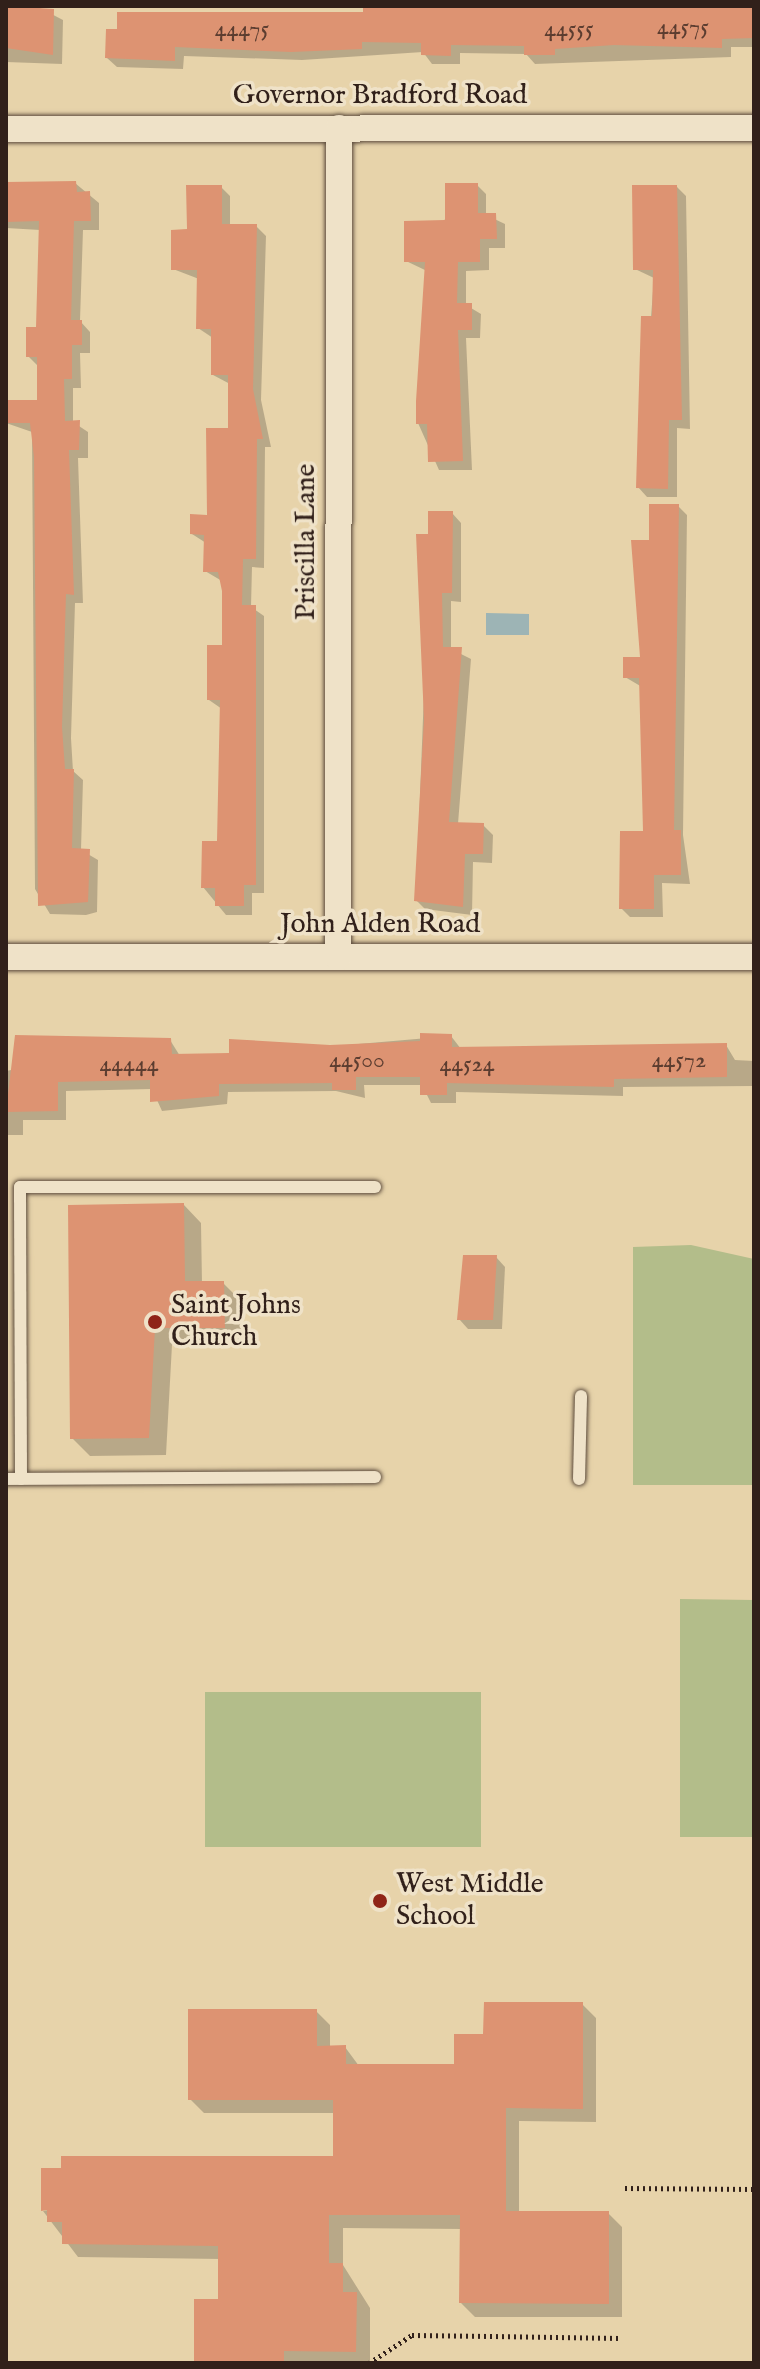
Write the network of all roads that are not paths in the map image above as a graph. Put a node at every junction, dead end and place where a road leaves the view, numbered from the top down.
1 (339, 128) junction
2 (754, 128) edge
3 (6, 129) edge
4 (6, 957) edge
5 (338, 957) junction
6 (754, 957) edge
7 (375, 1187) dead end
8 (581, 1396) dead end
9 (375, 1477) dead end
10 (6, 1479) edge
11 (21, 1479) junction
12 (579, 1479) dead end

1 - 2 street, Governor Bradford Road
1 - 3 street, Governor Bradford Road
1 - 5 street, Priscilla Lane
4 - 5 street, John Alden Road
5 - 6 street, John Alden Road
7 - 11 lane
8 - 12 lane
9 - 11 lane
10 - 11 lane

